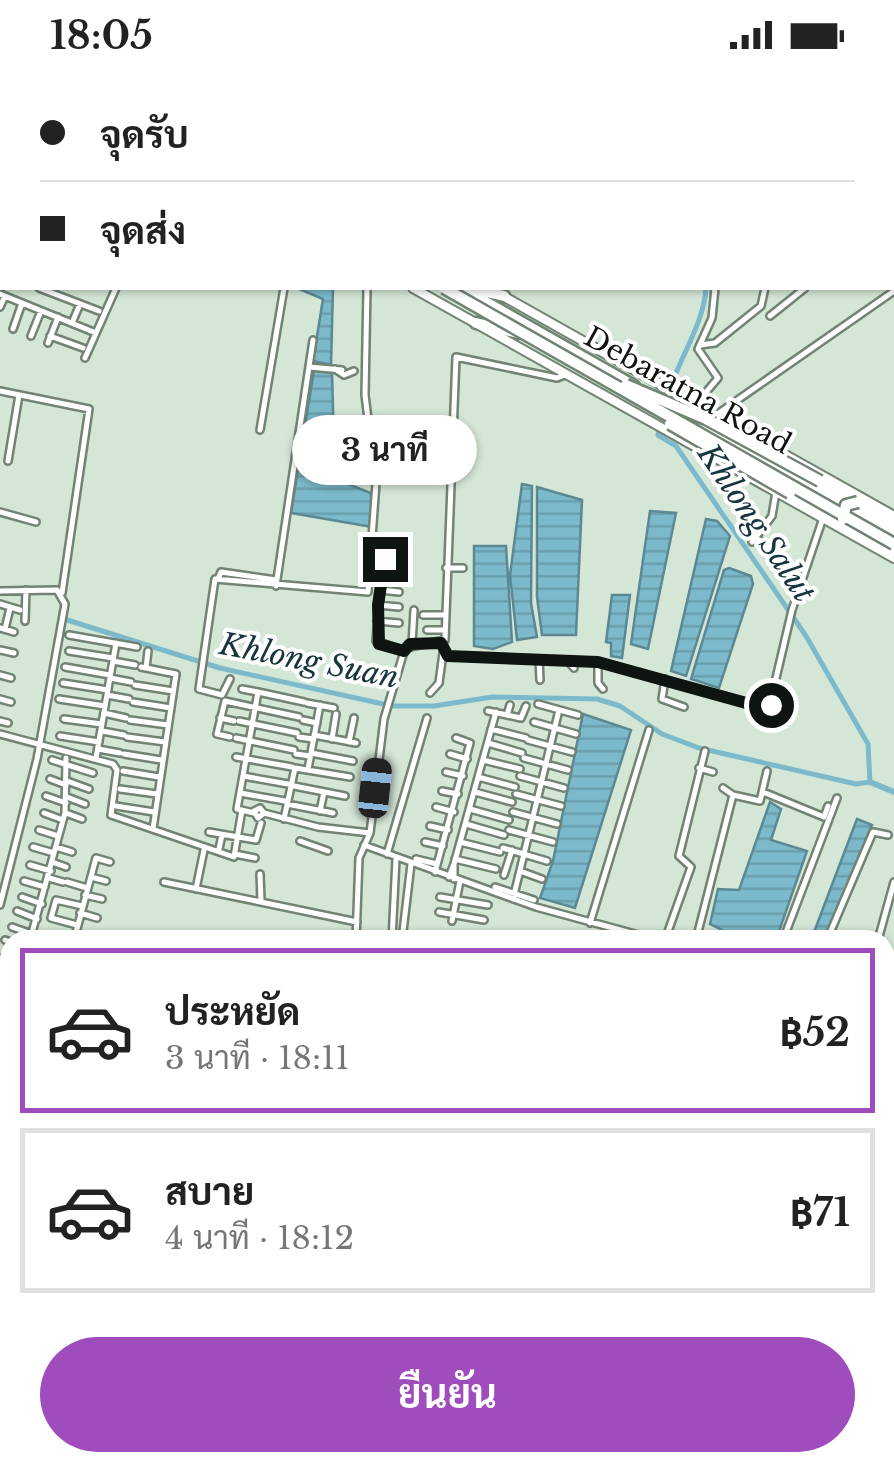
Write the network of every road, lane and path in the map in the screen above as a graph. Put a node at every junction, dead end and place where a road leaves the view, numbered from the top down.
1 (44, 290) edge
2 (115, 290) edge
3 (284, 290) edge
4 (368, 290) edge
5 (417, 290) edge
6 (444, 290) edge
7 (445, 290) edge
8 (465, 290) edge
9 (465, 290) edge
10 (472, 290) edge
11 (492, 290) edge
12 (715, 290) edge
13 (765, 290) edge
14 (802, 290) edge
15 (894, 291) edge
16 (2, 295) edge
17 (504, 296) junction
18 (22, 303) junction
19 (80, 304) junction
20 (0, 307) edge
21 (41, 310) junction
22 (100, 311) dead end
23 (770, 316) dead end
24 (58, 317) junction
25 (476, 323) junction
26 (72, 324) junction
27 (13, 329) dead end
28 (96, 333) junction
29 (518, 333) junction
30 (31, 336) dead end
31 (312, 340) dead end
32 (700, 344) junction
33 (83, 348) dead end
34 (84, 358) dead end
35 (309, 366) junction
36 (354, 371) dead end
37 (567, 374) junction
38 (624, 387) junction
39 (0, 391) edge
40 (19, 395) junction
41 (696, 404) junction
42 (716, 416) junction
43 (260, 430) dead end
44 (8, 461) dead end
45 (776, 492) junction
46 (858, 502) junction
47 (0, 512) edge
48 (893, 515) edge
49 (823, 518) junction
50 (36, 522) dead end
51 (846, 524) junction
52 (894, 545) edge
53 (768, 546) dead end
54 (401, 560) dead end
55 (446, 568) junction
56 (463, 568) dead end
57 (381, 574) junction
58 (400, 576) dead end
59 (276, 583) junction
60 (26, 589) junction
61 (380, 590) junction
62 (0, 591) edge
63 (399, 592) dead end
64 (62, 594) junction
65 (0, 604) edge
66 (378, 605) junction
67 (399, 606) dead end
68 (10, 608) junction
69 (20, 610) dead end
70 (414, 610) dead end
71 (423, 614) dead end
72 (445, 615) junction
73 (25, 621) dead end
74 (377, 621) junction
75 (398, 623) dead end
76 (2, 628) edge
77 (427, 630) dead end
78 (445, 630) junction
79 (14, 632) dead end
80 (69, 636) dead end
81 (775, 637) dead end
82 (785, 639) junction
83 (116, 643) junction
84 (441, 643) junction
85 (412, 644) junction
86 (138, 647) dead end
87 (0, 650) edge
88 (148, 651) dead end
89 (404, 651) junction
90 (69, 652) dead end
91 (14, 653) dead end
92 (443, 653) junction
93 (539, 659) junction
94 (113, 660) junction
95 (567, 660) junction
96 (598, 662) junction
97 (64, 667) dead end
98 (140, 667) junction
99 (574, 668) dead end
100 (0, 674) edge
101 (110, 676) junction
102 (398, 676) junction
103 (411, 677) dead end
104 (11, 678) dead end
105 (665, 678) junction
106 (230, 679) dead end
107 (540, 680) dead end
108 (62, 682) dead end
109 (242, 689) dead end
110 (603, 689) dead end
111 (174, 691) junction
112 (107, 692) junction
113 (258, 692) junction
114 (430, 693) dead end
115 (0, 699) edge
116 (60, 699) dead end
117 (11, 702) dead end
118 (510, 704) dead end
119 (538, 704) dead end
120 (320, 705) junction
121 (526, 706) dead end
122 (684, 707) dead end
123 (171, 708) junction
124 (256, 709) junction
125 (104, 710) junction
126 (559, 710) junction
127 (507, 714) junction
128 (578, 715) dead end
129 (220, 718) junction
130 (354, 718) dead end
131 (427, 718) dead end
132 (64, 719) dead end
133 (534, 722) dead end
134 (317, 723) junction
135 (254, 724) junction
136 (168, 725) junction
137 (101, 727) junction
138 (555, 728) junction
139 (492, 729) junction
140 (649, 730) dead end
141 (0, 734) edge
142 (576, 734) dead end
143 (60, 736) dead end
144 (314, 737) junction
145 (456, 738) dead end
146 (332, 739) junction
147 (250, 741) junction
148 (40, 742) junction
149 (165, 742) junction
150 (488, 743) junction
151 (98, 746) junction
152 (550, 746) junction
153 (705, 751) dead end
154 (572, 752) dead end
155 (310, 754) junction
156 (450, 754) dead end
157 (236, 757) dead end
158 (467, 758) junction
159 (67, 759) junction
160 (96, 759) junction
161 (247, 759) junction
162 (52, 760) dead end
163 (162, 760) junction
164 (483, 760) junction
165 (352, 761) dead end
166 (546, 764) junction
167 (292, 767) dead end
168 (699, 768) junction
169 (308, 769) junction
170 (568, 770) dead end
171 (124, 771) dead end
172 (767, 771) dead end
173 (446, 772) dead end
174 (713, 772) dead end
175 (93, 773) dead end
176 (244, 776) junction
177 (463, 776) junction
178 (160, 777) junction
179 (478, 777) junction
180 (50, 778) dead end
181 (350, 778) dead end
182 (543, 782) junction
183 (66, 783) junction
184 (564, 788) dead end
185 (723, 788) dead end
186 (90, 789) dead end
187 (120, 789) dead end
188 (442, 790) dead end
189 (324, 792) junction
190 (474, 792) junction
191 (763, 792) junction
192 (240, 793) junction
193 (157, 794) junction
194 (458, 794) junction
195 (733, 795) junction
196 (46, 796) dead end
197 (344, 796) dead end
198 (837, 798) dead end
199 (66, 800) junction
200 (539, 800) junction
201 (512, 802) dead end
202 (286, 803) junction
203 (85, 804) dead end
204 (116, 806) dead end
205 (228, 806) dead end
206 (561, 806) dead end
207 (828, 806) dead end
208 (436, 807) dead end
209 (240, 809) junction
210 (470, 809) junction
211 (320, 810) junction
212 (454, 812) junction
213 (513, 812) dead end
214 (44, 813) dead end
215 (333, 813) dead end
216 (154, 814) junction
217 (64, 816) junction
218 (534, 818) junction
219 (82, 819) dead end
220 (284, 819) junction
221 (509, 820) dead end
222 (260, 823) dead end
223 (466, 824) junction
224 (556, 824) dead end
225 (430, 826) dead end
226 (318, 827) junction
227 (151, 829) junction
228 (38, 830) dead end
229 (448, 830) junction
230 (209, 832) dead end
231 (370, 833) junction
232 (222, 834) junction
233 (888, 835) dead end
234 (58, 836) junction
235 (530, 836) junction
236 (238, 837) junction
237 (300, 840) dead end
238 (426, 842) dead end
239 (460, 842) junction
240 (553, 842) dead end
241 (316, 844) junction
242 (364, 845) junction
243 (443, 846) junction
244 (33, 847) dead end
245 (55, 850) junction
246 (204, 850) junction
247 (219, 850) dead end
248 (512, 850) junction
249 (328, 851) dead end
250 (72, 852) dead end
251 (235, 854) junction
252 (525, 854) junction
253 (386, 855) junction
254 (255, 858) dead end
255 (396, 860) junction
256 (547, 860) dead end
257 (455, 861) junction
258 (52, 862) junction
259 (110, 862) dead end
260 (413, 862) junction
261 (30, 865) dead end
262 (66, 866) dead end
263 (437, 868) junction
264 (496, 870) dead end
265 (50, 874) junction
266 (260, 874) dead end
267 (504, 875) dead end
268 (519, 875) junction
269 (90, 877) junction
270 (454, 879) junction
271 (542, 879) dead end
272 (24, 880) dead end
273 (106, 881) dead end
274 (164, 882) dead end
275 (894, 882) edge
276 (494, 886) dead end
277 (46, 888) junction
278 (196, 889) junction
279 (86, 891) junction
280 (512, 895) junction
281 (22, 897) dead end
282 (440, 897) dead end
283 (102, 900) dead end
284 (455, 900) junction
285 (534, 900) dead end
286 (261, 902) junction
287 (42, 904) junction
288 (0, 905) edge
289 (488, 905) dead end
290 (81, 910) junction
291 (16, 912) dead end
292 (439, 912) dead end
293 (40, 918) junction
294 (52, 918) junction
295 (97, 918) dead end
296 (452, 918) junction
297 (484, 920) dead end
298 (358, 922) junction
299 (590, 923) junction
300 (78, 924) junction
301 (12, 926) dead end
302 (20, 930) edge
303 (35, 930) edge
304 (76, 930) edge
305 (357, 930) edge
306 (392, 930) edge
307 (403, 930) edge
308 (606, 930) edge
309 (665, 930) edge
310 (699, 930) edge
311 (787, 930) edge
312 (831, 930) edge
313 (881, 930) edge
314 (864, 1472) edge
315 (894, 1472) edge

1 - 19 street
2 - 28 street
3 - 43 street
4 - 59 street
5 - 25 main road, Debaratna Road
6 - 29 highway, Debaratna Road
7 - 38 highway, bridge
8 - 38 highway, bridge
9 - 52 highway, Debaratna Road
10 - 17 highway
11 - 17 main road, Debaratna Road
12 - 32 street
13 - 32 street
14 - 23 street
15 - 42 street
16 - 18 street
16 - 20 street
17 - 41 main road, Debaratna Road
18 - 21 street
18 - 27 street
19 - 22 street
19 - 26 street
21 - 24 street
21 - 30 street
24 - 26 street
24 - 33 street
25 - 29 highway
25 - 37 main road, Debaratna Road
26 - 28 street
28 - 34 street
29 - 52 highway, Debaratna Road
31 - 35 street
32 - 41 street
35 - 36 street
35 - 59 street
37 - 45 main road, Debaratna Road
37 - 55 street
38 - 46 highway, bridge
38 - 51 highway, bridge
38 - 52 highway, bridge
39 - 40 street
40 - 44 street
40 - 64 street
41 - 42 main road, Debaratna Road
42 - 48 main road, Debaratna Road
45 - 49 main road, Debaratna Road
45 - 53 street
46 - 48 highway
46 - 51 highway, bridge
47 - 50 street
49 - 52 main road, Debaratna Road
49 - 82 street
51 - 52 highway, bridge
54 - 57 street
55 - 56 street
55 - 72 street
57 - 58 street
57 - 61 street
59 - 106 street
60 - 62 street
60 - 64 street
60 - 73 street
61 - 63 street
61 - 66 street
64 - 148 street
65 - 68 street
66 - 67 street
66 - 74 street
68 - 69 street
68 - 76 street
70 - 85 street
71 - 72 street
72 - 78 street
74 - 75 street
74 - 89 street
76 - 79 street
77 - 78 street
78 - 84 street
80 - 83 street
81 - 82 street
82 - 105 street
83 - 86 street
83 - 94 street
84 - 85 street
84 - 92 street
85 - 89 street
87 - 91 street
88 - 98 street
89 - 102 street
90 - 94 street
92 - 93 street
92 - 114 street
93 - 95 street
93 - 107 street
94 - 98 street
94 - 101 street
95 - 96 street
95 - 99 street
96 - 105 street
96 - 110 street
97 - 101 street
98 - 111 street
100 - 104 street
101 - 111 street
101 - 112 street
102 - 103 street
102 - 231 street
105 - 122 street
108 - 112 street
109 - 113 street
111 - 123 street
112 - 123 street
112 - 125 street
113 - 120 street
113 - 124 street
115 - 117 street
116 - 125 street
118 - 127 street
119 - 126 street
120 - 134 street
120 - 146 street
121 - 127 street
123 - 136 street
124 - 129 street
124 - 134 street
124 - 135 street
125 - 136 street
125 - 137 street
126 - 128 street
126 - 138 street
127 - 139 street
129 - 135 street
129 - 147 street
130 - 146 street
131 - 253 street
132 - 137 street
133 - 138 street
134 - 144 street
135 - 144 street
135 - 147 street
136 - 149 street
137 - 149 street
137 - 151 street
138 - 142 street
138 - 152 street
139 - 150 street
139 - 152 street
140 - 299 street
141 - 148 street
143 - 151 street
144 - 146 street
144 - 155 street
145 - 158 street
147 - 155 street
147 - 161 street
148 - 159 street
148 - 288 street
149 - 163 street
150 - 164 street
150 - 166 street
151 - 160 street
151 - 163 street
152 - 154 street
152 - 166 street
153 - 168 street
155 - 165 street
155 - 169 street
156 - 158 street
157 - 161 street
158 - 177 street
159 - 160 street
159 - 162 street
159 - 175 street
159 - 183 street
160 - 227 street
161 - 167 street
161 - 176 street
163 - 178 street
164 - 179 street
164 - 182 street
166 - 170 street
166 - 182 street
168 - 174 street
168 - 309 street
169 - 181 street
169 - 202 street
171 - 178 street
172 - 191 street
173 - 177 street
176 - 189 street
176 - 192 street
177 - 194 street
178 - 193 street
179 - 190 street
179 - 200 street
180 - 183 street
182 - 184 street
182 - 200 street
183 - 186 street
183 - 199 street
185 - 195 street
187 - 193 street
188 - 194 street
189 - 197 street
189 - 211 street
190 - 201 street
190 - 210 street
191 - 195 street
191 - 207 street
192 - 202 street
192 - 209 street
193 - 216 street
194 - 212 street
195 - 310 street
196 - 199 street
198 - 311 street
199 - 203 street
199 - 217 street
200 - 206 street
200 - 218 street
202 - 211 street
202 - 220 street
204 - 216 street
205 - 209 street
208 - 212 street
209 - 220 street
209 - 236 street
210 - 221 street
210 - 223 street
211 - 215 street
212 - 229 street
213 - 218 street
214 - 217 street
216 - 227 street
217 - 219 street
217 - 234 street
218 - 224 street
218 - 235 street
220 - 226 street
222 - 236 street
223 - 235 street
223 - 239 street
225 - 229 street
226 - 231 street
226 - 241 street
227 - 246 street
228 - 234 street
229 - 243 street
230 - 232 street
231 - 242 street
232 - 236 street
232 - 247 street
233 - 312 street
234 - 245 street
235 - 240 street
235 - 252 street
236 - 251 street
237 - 241 street
238 - 243 street
239 - 248 street
239 - 257 street
241 - 249 street
242 - 253 street
242 - 298 street
243 - 263 street
244 - 245 street
245 - 250 street
245 - 258 street
246 - 251 street
246 - 278 street
248 - 252 street
248 - 267 street
251 - 254 street
252 - 256 street
252 - 268 street
253 - 255 street
255 - 260 street
255 - 306 street
257 - 264 street
257 - 270 street
258 - 262 street
258 - 265 street
259 - 269 street
260 - 263 street
260 - 307 street
261 - 265 street
263 - 270 street
265 - 277 street
265 - 279 street
266 - 286 street
268 - 271 street
268 - 280 street
269 - 273 street
269 - 279 street
270 - 280 street
270 - 284 street
272 - 277 street
274 - 278 street
275 - 313 street
276 - 280 street
277 - 287 street
278 - 286 street
279 - 283 street
279 - 290 street
280 - 285 street
280 - 299 street
281 - 287 street
282 - 284 street
284 - 289 street
284 - 296 street
286 - 298 street
287 - 293 street
290 - 294 street
290 - 295 street
290 - 300 street
291 - 293 street
292 - 296 street
293 - 294 street
293 - 303 street
294 - 300 street
296 - 297 street
298 - 305 street
299 - 308 street
300 - 304 street
301 - 302 street
314 - 315 street

